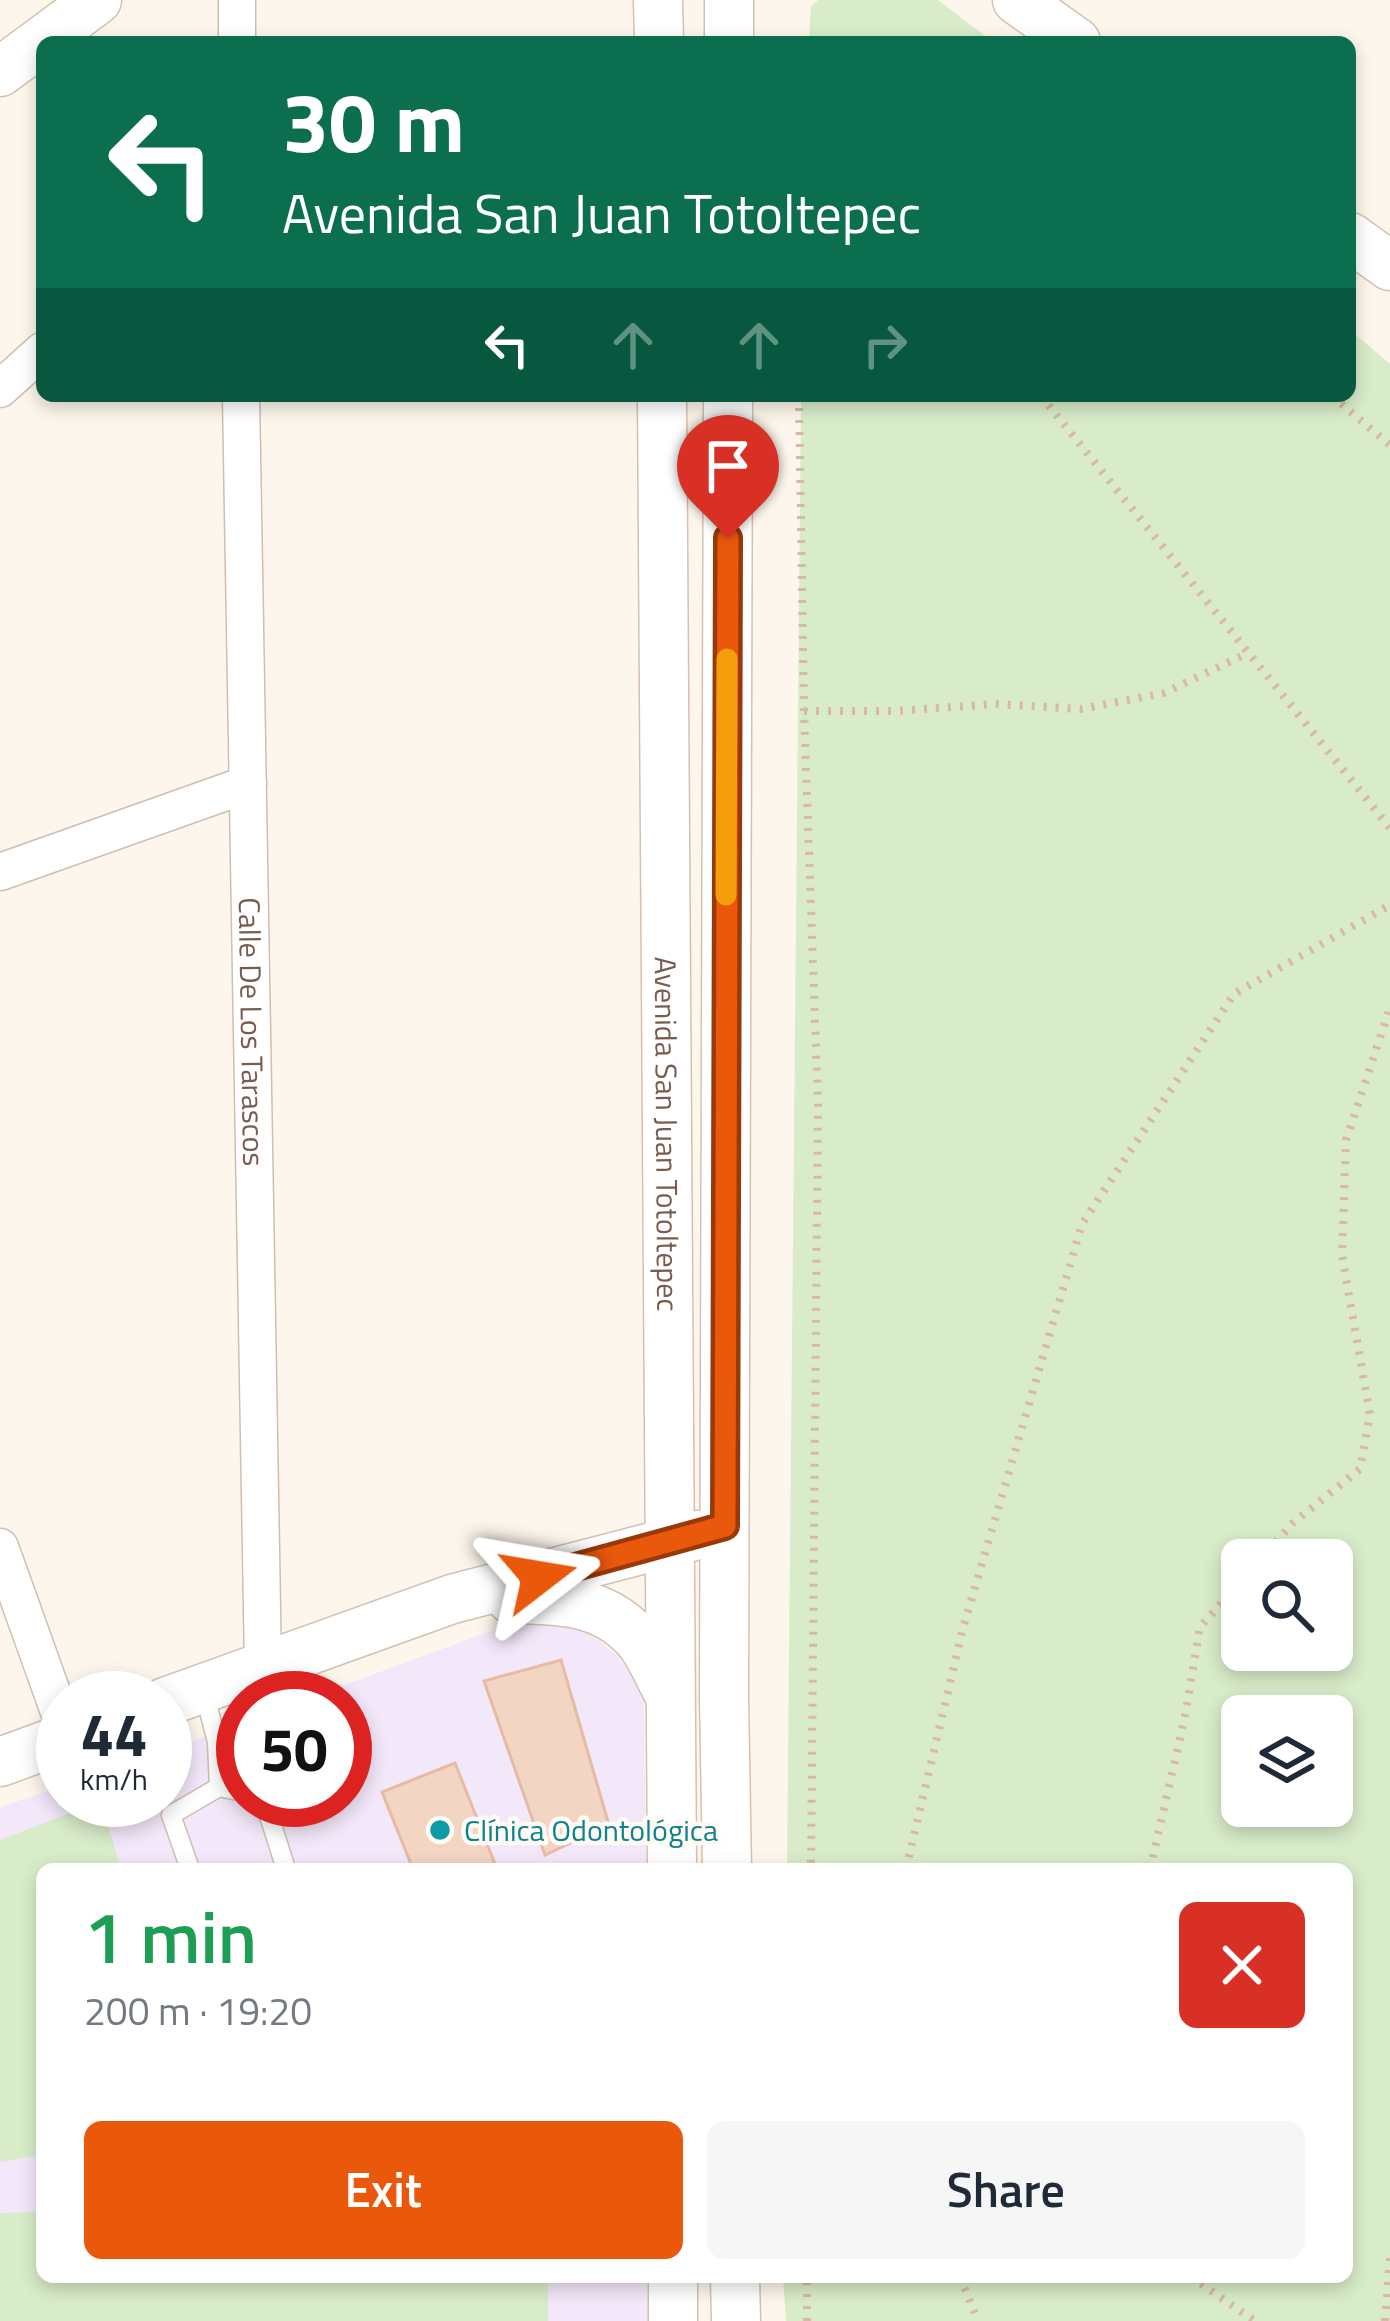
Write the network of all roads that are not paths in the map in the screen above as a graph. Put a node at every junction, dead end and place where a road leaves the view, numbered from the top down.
1 (98, 0) edge
2 (237, 0) edge
3 (658, 0) edge
4 (729, 0) edge
5 (1017, 0) edge
6 (48, 36) edge
7 (237, 36) edge
8 (659, 36) edge
9 (728, 36) edge
10 (1068, 36) edge
11 (36, 45) edge
12 (0, 71) edge
13 (1356, 241) edge
14 (1390, 266) edge
15 (36, 356) edge
16 (0, 389) edge
17 (241, 402) edge
18 (662, 402) edge
19 (728, 402) edge
20 (248, 784) junction
21 (0, 872) edge
22 (725, 1526) junction
23 (670, 1544) junction
24 (0, 1547) edge
25 (452, 1599) junction
26 (263, 1667) junction
27 (44, 1671) edge
28 (192, 1693) edge
29 (671, 1697) junction
30 (192, 1707) edge
31 (216, 1739) edge
32 (36, 1749) edge
33 (0, 1762) edge
34 (216, 1789) edge
35 (273, 1827) edge
36 (188, 1863) edge
37 (284, 1863) edge
38 (671, 1863) edge
39 (727, 1863) edge
40 (673, 2283) edge
41 (735, 2283) edge
42 (673, 2321) edge
43 (736, 2321) edge

1 - 6 main road
2 - 7 street
3 - 8 main road
4 - 9 main road
5 - 10 main road
11 - 12 main road
13 - 14 main road
15 - 16 street
17 - 20 street, Calle De Los Tarascos
18 - 23 main road, Avenida San Juan Totoltepec
19 - 22 main road, Avenida San Juan Totoltepec
20 - 21 street
20 - 26 street, Calle De Los Tarascos
22 - 23 main road
22 - 39 main road, Avenida San Juan Totoltepec
23 - 25 main road
23 - 29 main road, Avenida San Juan Totoltepec
24 - 27 street
25 - 26 main road
25 - 29 main road
26 - 28 main road
29 - 38 main road, Avenida San Juan Totoltepec
30 - 31 lane
32 - 33 main road
34 - 36 lane
35 - 37 lane
40 - 42 main road
41 - 43 main road

